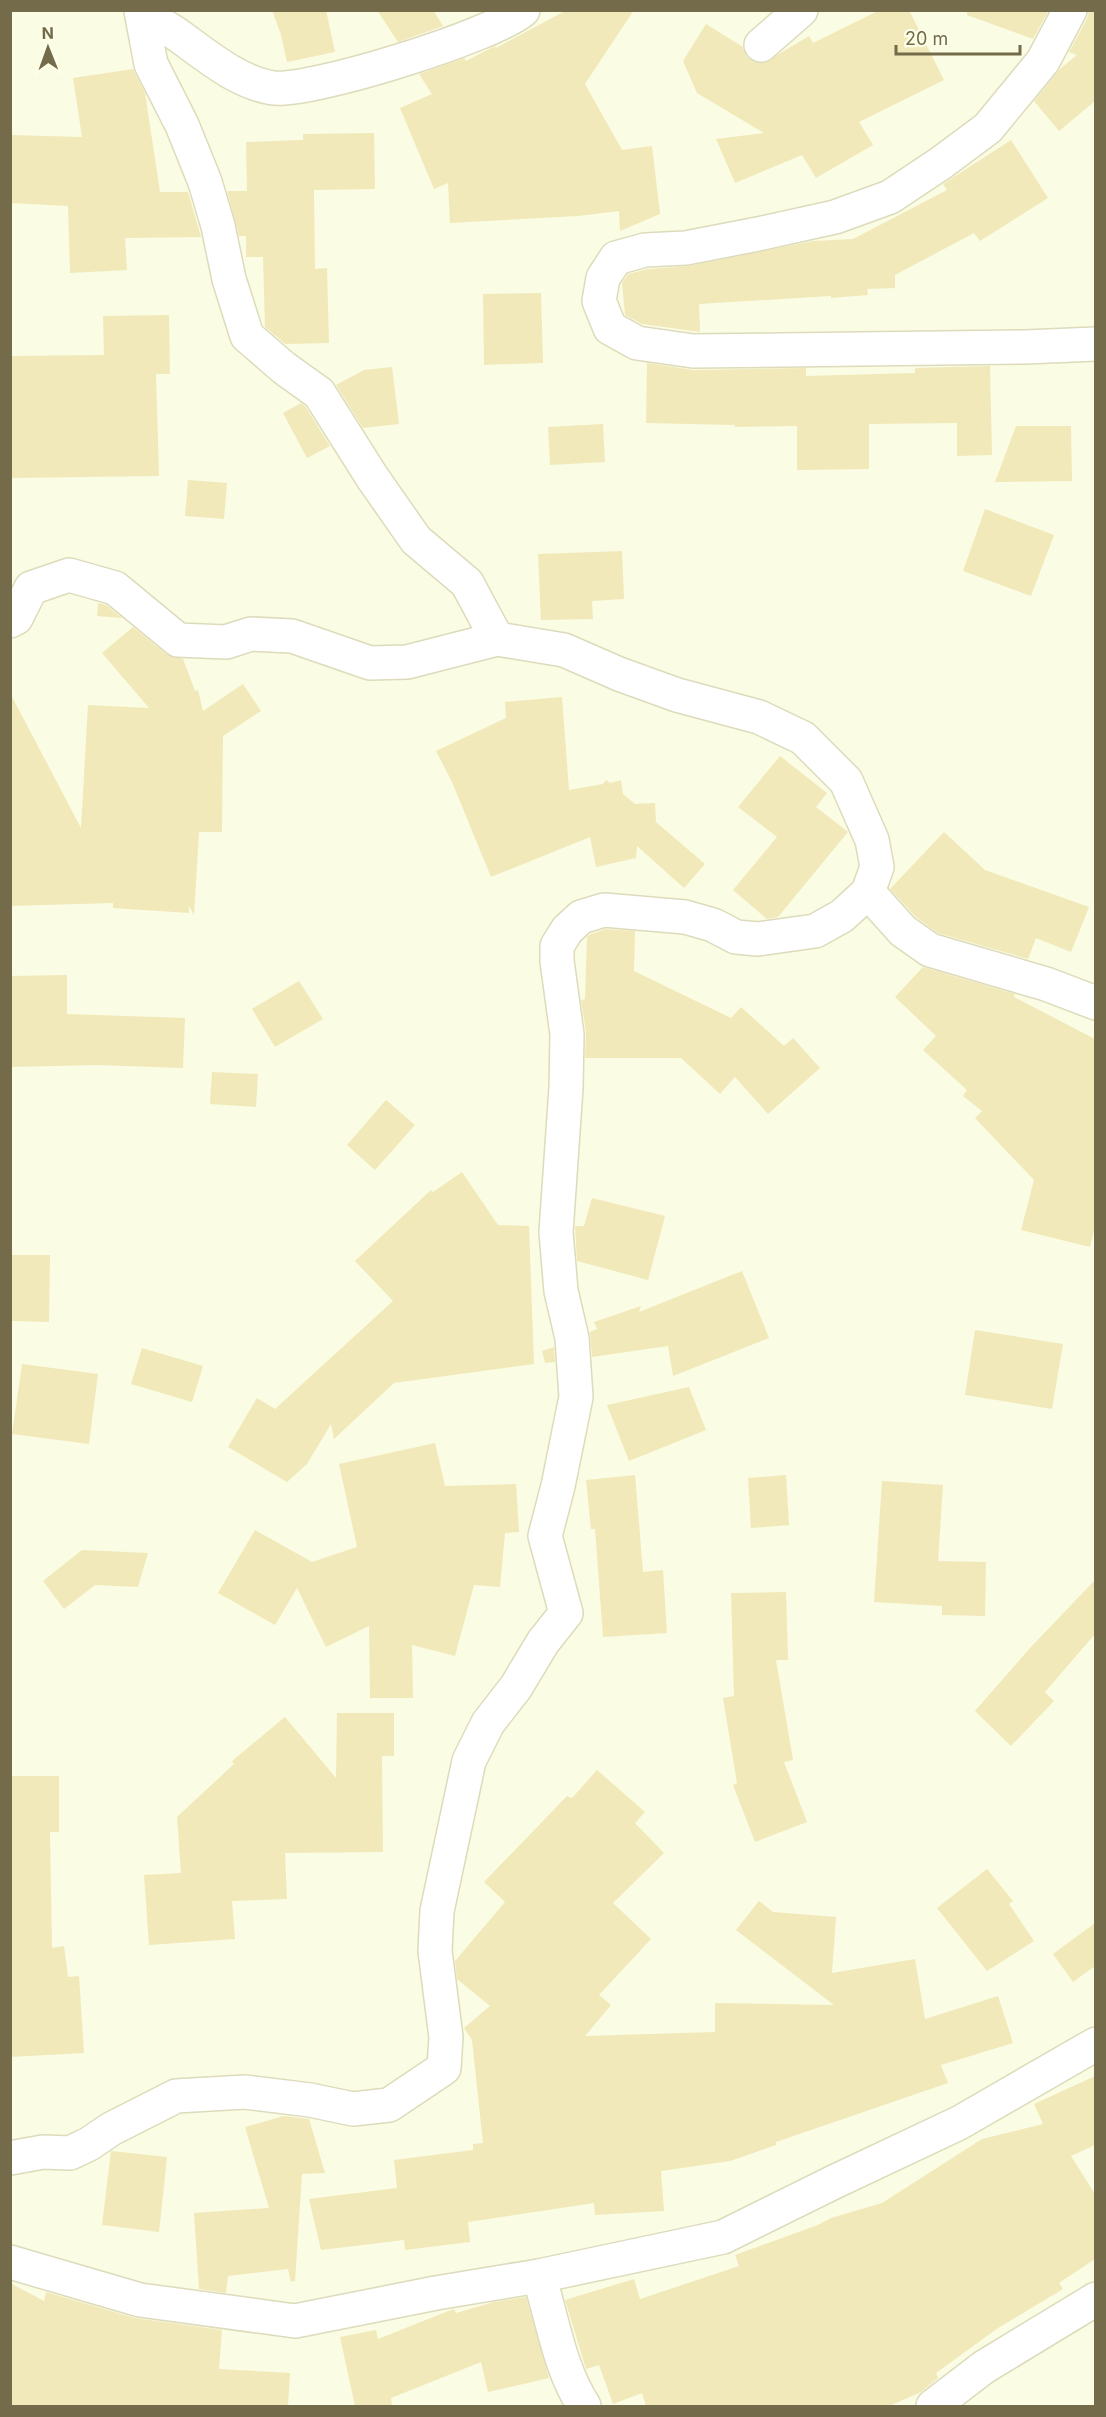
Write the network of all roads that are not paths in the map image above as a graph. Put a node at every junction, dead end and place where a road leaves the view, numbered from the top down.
1 (524, 10) edge
2 (801, 10) edge
3 (1070, 10) edge
4 (141, 11) edge
5 (761, 45) dead end
6 (1095, 344) edge
7 (10, 621) edge
8 (497, 639) junction
9 (868, 892) junction
10 (1095, 1003) edge
11 (1095, 2044) edge
12 (10, 2158) edge
13 (10, 2262) edge
14 (539, 2276) junction
15 (1095, 2299) edge
16 (584, 2406) edge
17 (933, 2406) edge

1 - 4 street
2 - 5 street
3 - 6 street
4 - 8 street
7 - 8 street
8 - 9 street
9 - 10 street
9 - 12 street
11 - 14 street
13 - 14 street
14 - 16 street
15 - 17 street

